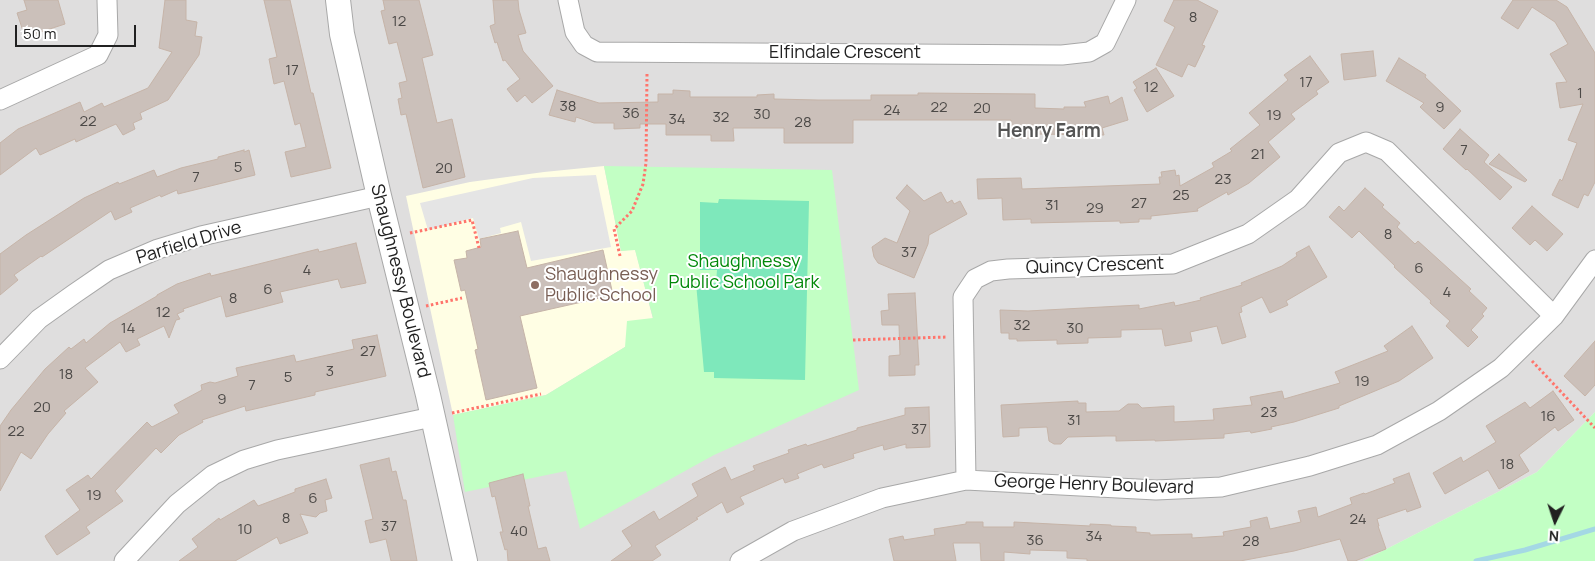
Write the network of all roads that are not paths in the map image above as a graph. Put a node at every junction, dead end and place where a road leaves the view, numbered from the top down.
1 (107, 0) edge
2 (338, 0) edge
3 (568, 0) edge
4 (1126, 0) edge
5 (0, 100) edge
6 (379, 196) junction
7 (1595, 260) edge
8 (1554, 316) junction
9 (0, 359) edge
10 (442, 415) junction
11 (966, 480) junction
12 (124, 561) edge
13 (465, 561) edge
14 (740, 561) edge

1 - 5 street
2 - 6 street, Shaughnessy Boulevard
3 - 4 street, Elfindale Crescent
6 - 9 street, Parfield Drive
6 - 10 street, Shaughnessy Boulevard
7 - 8 street, George Henry Boulevard
8 - 11 street, George Henry Boulevard
8 - 11 street, Quincy Crescent
10 - 12 street
10 - 13 street, Shaughnessy Boulevard
11 - 14 street, George Henry Boulevard

